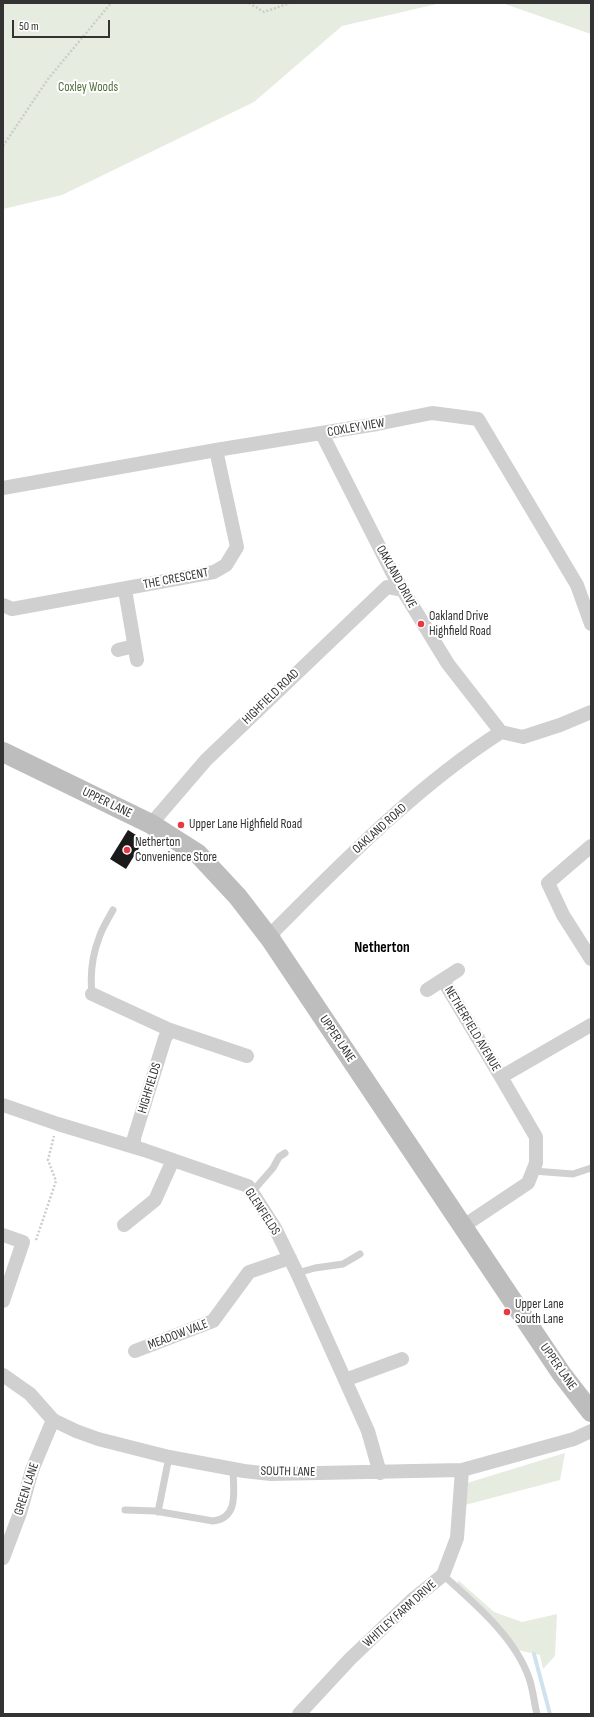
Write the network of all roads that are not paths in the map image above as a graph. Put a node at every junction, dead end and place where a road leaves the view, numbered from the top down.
1 (322, 434) junction
2 (216, 450) junction
3 (3, 488) edge
4 (125, 590) junction
5 (402, 590) junction
6 (3, 605) edge
7 (591, 624) edge
8 (118, 650) dead end
9 (591, 712) edge
10 (501, 732) junction
11 (3, 752) edge
12 (151, 824) junction
13 (591, 846) edge
14 (113, 910) dead end
15 (271, 940) junction
16 (591, 959) edge
17 (458, 970) dead end
18 (443, 980) junction
19 (427, 990) dead end
20 (92, 994) joint
21 (591, 1024) edge
22 (170, 1030) junction
23 (247, 1056) dead end
24 (501, 1077) junction
25 (3, 1105) edge
26 (134, 1147) junction
27 (285, 1153) dead end
28 (173, 1160) junction
29 (591, 1168) edge
30 (533, 1171) junction
31 (252, 1192) junction
32 (124, 1225) dead end
33 (462, 1227) junction
34 (3, 1235) edge
35 (360, 1254) dead end
36 (290, 1258) junction
37 (298, 1273) junction
38 (3, 1301) edge
39 (135, 1351) dead end
40 (402, 1359) dead end
41 (3, 1375) edge
42 (345, 1380) junction
43 (591, 1412) edge
44 (53, 1420) junction
45 (591, 1431) edge
46 (169, 1456) junction
47 (233, 1469) junction
48 (462, 1470) junction
49 (380, 1473) junction
50 (125, 1510) dead end
51 (158, 1512) junction
52 (3, 1558) edge
53 (443, 1575) junction
54 (299, 1714) edge
55 (537, 1714) edge

1 - 2 street, COXLEY VIEW
1 - 5 street, OAKLAND DRIVE
1 - 7 street, COXLEY VIEW
2 - 3 street, COXLEY VIEW
2 - 4 street, THE CRESCENT
4 - 6 street, THE CRESCENT
4 - 8 street, THE CRESCENT
5 - 10 street, OAKLAND DRIVE
5 - 12 street, HIGHFIELD ROAD
9 - 10 street
10 - 15 street, OAKLAND ROAD
11 - 12 main road, UPPER LANE
12 - 15 main road, UPPER LANE
13 - 16 street
14 - 20 lane
15 - 33 main road, UPPER LANE
17 - 18 street, NETHERFIELD AVENUE
18 - 19 street, NETHERFIELD AVENUE
18 - 24 street, NETHERFIELD AVENUE
20 - 22 street
21 - 24 street, NETHERFIELD AVENUE
22 - 23 street
22 - 26 street, HIGHFIELDS
24 - 30 street, NETHERFIELD AVENUE
25 - 26 street, GLENFIELDS
26 - 28 street, GLENFIELDS
27 - 31 lane
28 - 31 street, GLENFIELDS
28 - 32 street
29 - 30 lane
30 - 33 street, NETHERFIELD AVENUE
31 - 36 street, GLENFIELDS
33 - 43 main road, UPPER LANE
34 - 38 street
35 - 37 lane
36 - 37 street, GLENFIELDS
36 - 39 street, MEADOW VALE
37 - 42 street, GLENFIELDS
40 - 42 street
41 - 44 street, SOUTH LANE
42 - 49 street, GLENFIELDS
44 - 46 street, SOUTH LANE
44 - 52 street, GREEN LANE
45 - 48 street, SOUTH LANE
46 - 47 street, SOUTH LANE
46 - 51 lane
47 - 49 street, SOUTH LANE
47 - 51 lane
48 - 49 street, SOUTH LANE
48 - 53 street, WHITLEY FARM DRIVE
50 - 51 lane
53 - 54 street, WHITLEY FARM DRIVE
53 - 55 lane

